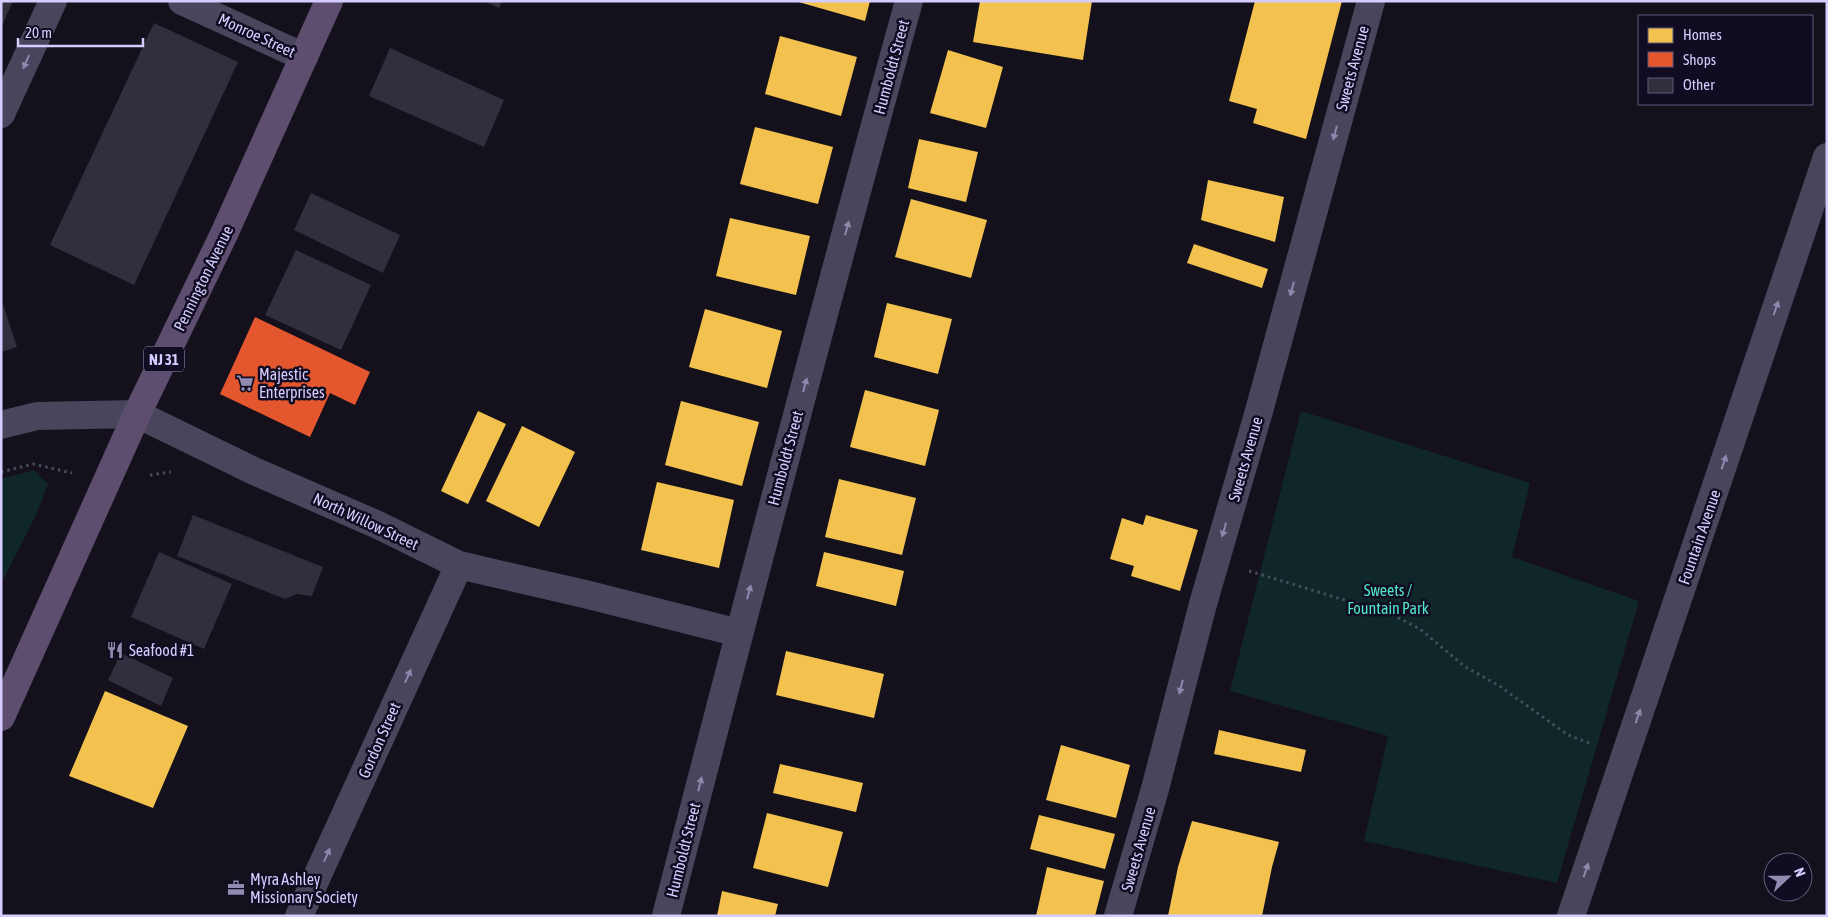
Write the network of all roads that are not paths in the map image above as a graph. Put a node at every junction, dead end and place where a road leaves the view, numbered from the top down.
1 (53, 1) edge
2 (182, 1) edge
3 (329, 1) edge
4 (909, 1) edge
5 (1371, 1) edge
6 (304, 57) junction
7 (1, 114) edge
8 (1827, 158) edge
9 (137, 414) junction
10 (1, 425) edge
11 (459, 565) junction
12 (739, 634) junction
13 (1, 717) edge
14 (299, 916) edge
15 (666, 916) edge
16 (1118, 916) edge
17 (1570, 916) edge

1 -> 7 street
2 - 6 street, Monroe Street
3 - 6 main road, Pennington Avenue / NJ 31
12 -> 4 street, Humboldt Street
5 -> 16 street, Sweets Avenue
6 - 9 main road, Pennington Avenue / NJ 31
17 -> 8 street, Fountain Avenue
9 - 10 street, North Willow Street
9 - 11 street, North Willow Street
9 - 13 main road, Pennington Avenue / NJ 31
11 - 12 street, North Willow Street
14 -> 11 street, Gordon Street
15 -> 12 street, Humboldt Street

